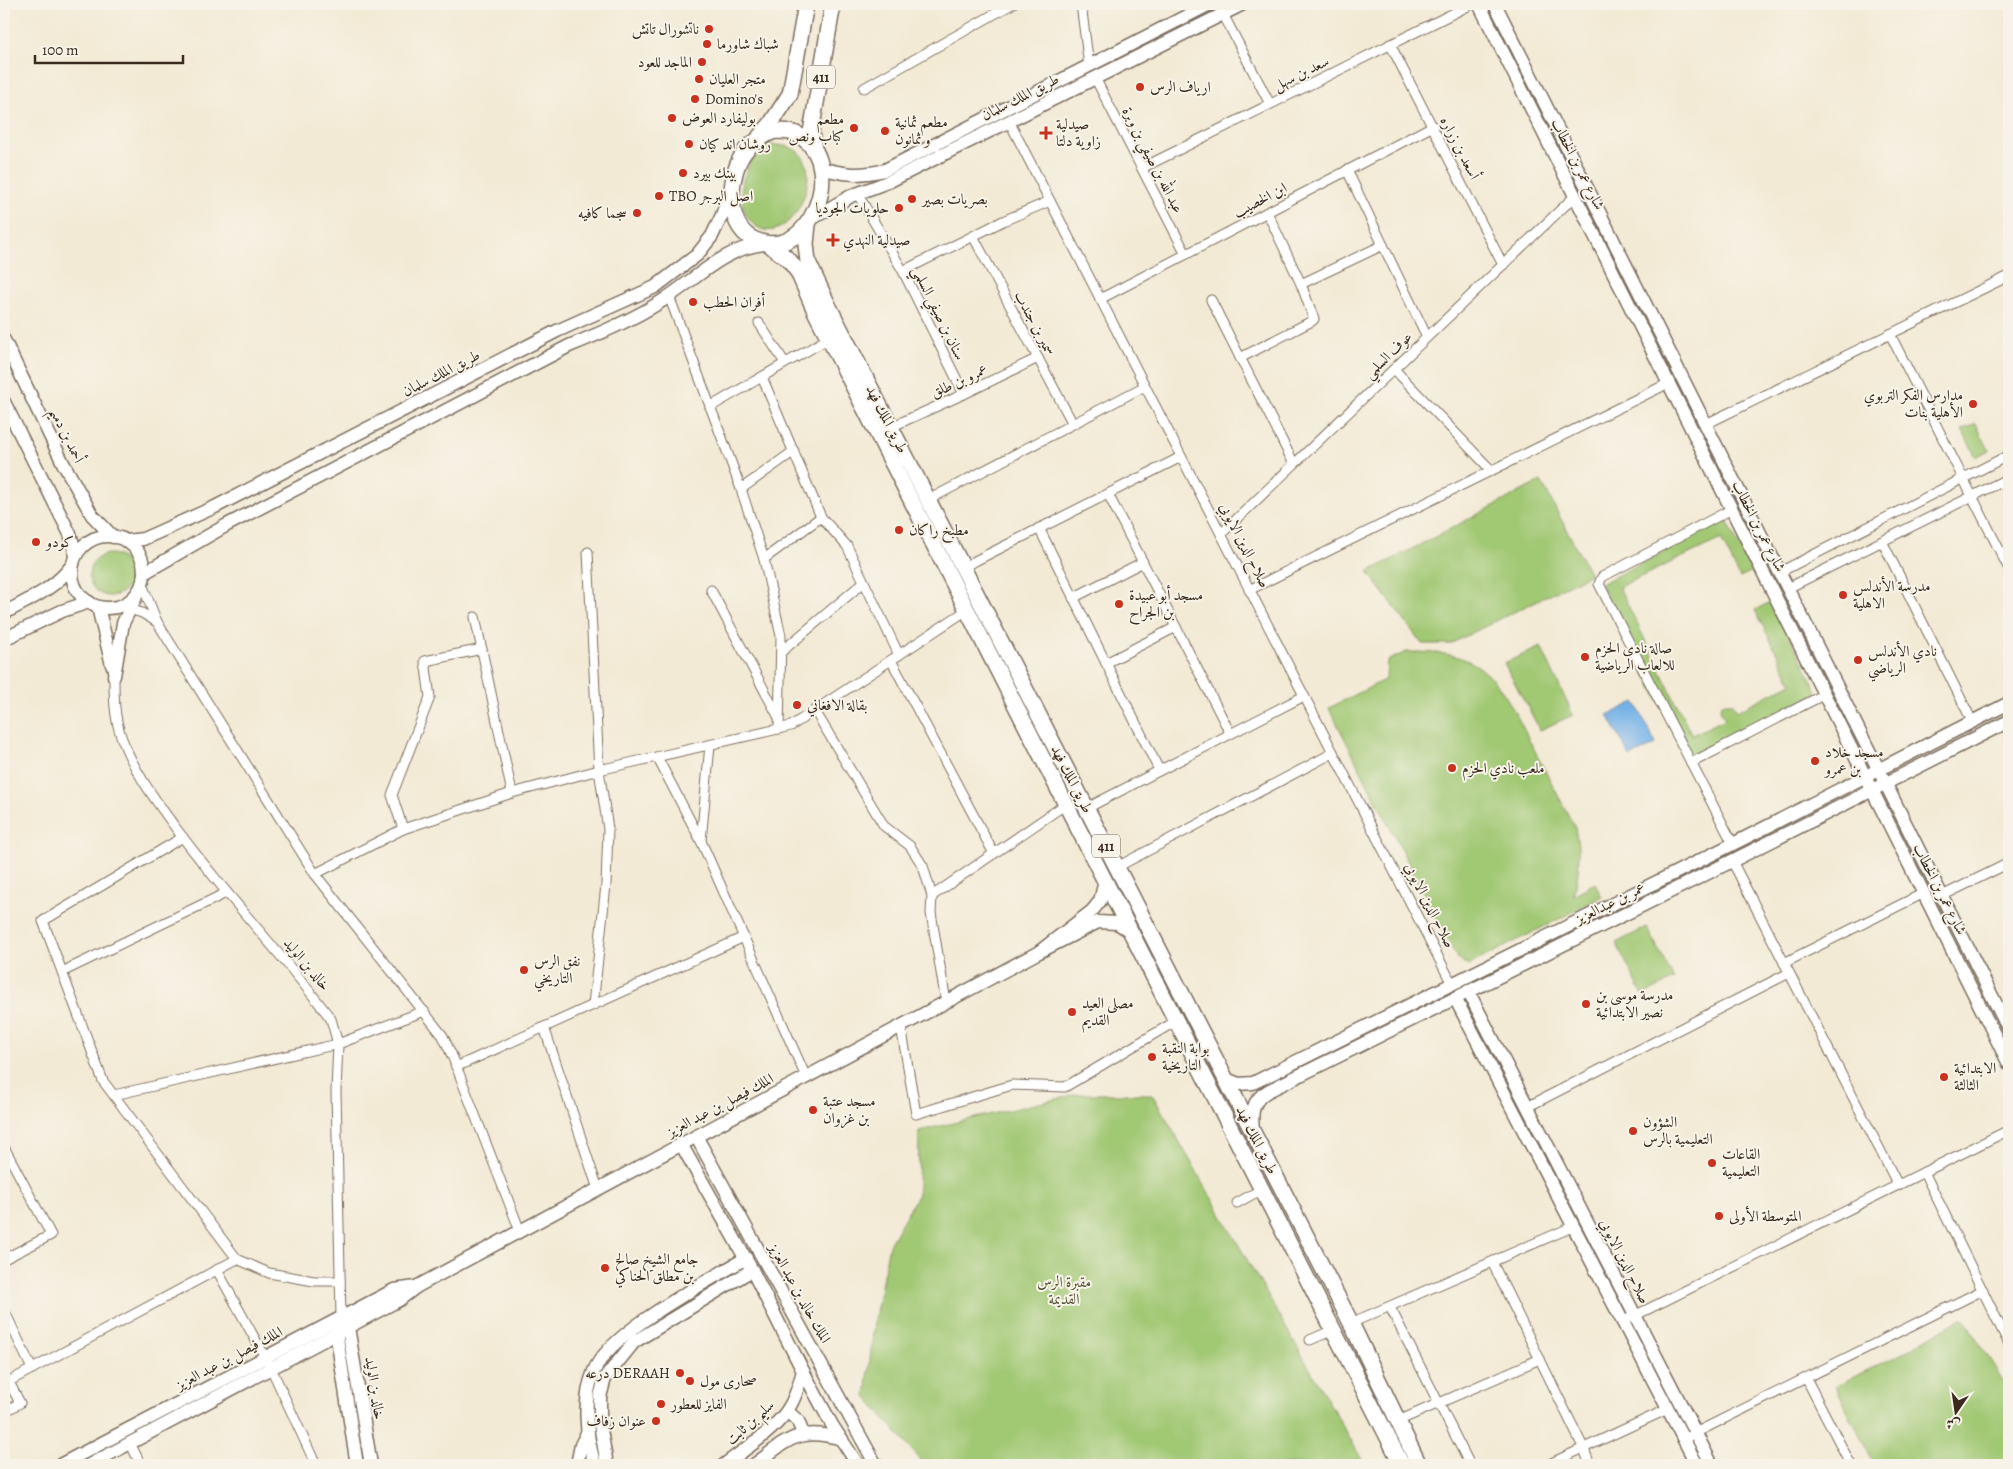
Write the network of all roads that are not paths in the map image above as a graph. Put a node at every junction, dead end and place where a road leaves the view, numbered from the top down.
1 (806, 4) edge
2 (833, 4) edge
3 (1012, 4) edge
4 (1081, 4) edge
5 (1210, 4) edge
6 (1243, 4) edge
7 (1472, 4) edge
8 (1479, 4) edge
9 (1495, 4) edge
10 (1223, 14) junction
11 (1390, 44) junction
12 (1089, 66) junction
13 (1095, 78) junction
14 (864, 88) dead end
15 (1270, 104) junction
16 (1009, 121) junction
17 (1433, 126) junction
18 (759, 138) junction
19 (814, 151) junction
20 (821, 168) junction
21 (1142, 168) junction
22 (1347, 170) junction
23 (732, 188) junction
24 (857, 194) junction
25 (1575, 196) junction
26 (1050, 201) junction
27 (1267, 212) junction
28 (809, 222) junction
29 (973, 236) junction
30 (767, 245) junction
31 (1383, 245) junction
32 (1186, 254) junction
33 (1503, 265) junction
34 (903, 271) junction
35 (2009, 276) edge
36 (1301, 284) junction
37 (669, 296) junction
38 (1100, 299) junction
39 (1211, 300) dead end
40 (759, 323) dead end
41 (1890, 334) junction
42 (1427, 337) junction
43 (829, 338) junction
44 (4, 340) edge
45 (1038, 358) junction
46 (1240, 358) junction
47 (785, 363) junction
48 (1394, 369) junction
49 (762, 377) junction
50 (1669, 383) junction
51 (1145, 386) junction
52 (964, 394) junction
53 (4, 402) edge
54 (710, 407) junction
55 (1073, 424) junction
56 (1706, 424) junction
57 (891, 427) junction
58 (794, 451) junction
59 (2009, 455) edge
60 (1181, 457) junction
61 (1294, 464) junction
62 (1491, 470) junction
63 (1963, 478) junction
64 (2009, 478) edge
65 (741, 489) junction
66 (1108, 494) junction
67 (1973, 496) junction
68 (928, 500) junction
69 (1732, 509) junction
70 (821, 517) junction
71 (1039, 528) junction
72 (1221, 534) junction
73 (113, 537) junction
74 (127, 541) junction
75 (1882, 541) junction
76 (588, 552) dead end
77 (764, 559) junction
78 (74, 561) junction
79 (1143, 562) junction
80 (963, 567) junction
81 (2009, 569) edge
82 (1780, 572) junction
83 (864, 582) junction
84 (141, 584) junction
85 (1788, 588) junction
86 (711, 590) dead end
87 (1249, 590) junction
88 (1073, 598) junction
89 (94, 605) junction
90 (125, 607) junction
91 (967, 610) junction
92 (4, 613) edge
93 (475, 616) dead end
94 (157, 622) junction
95 (1176, 628) junction
96 (4, 639) edge
97 (482, 649) junction
98 (781, 652) junction
99 (900, 655) junction
100 (891, 660) junction
101 (1106, 663) junction
102 (114, 676) junction
103 (1825, 694) junction
104 (1304, 696) junction
105 (2009, 703) edge
106 (815, 710) junction
107 (779, 718) junction
108 (1972, 721) junction
109 (2009, 721) edge
110 (779, 729) junction
111 (1230, 733) junction
112 (710, 745) junction
113 (1333, 753) junction
114 (657, 757) junction
115 (1692, 763) junction
116 (1878, 768) junction
117 (599, 770) junction
118 (1159, 770) junction
119 (1865, 775) junction
120 (1886, 783) junction
121 (1872, 790) junction
122 (512, 793) junction
123 (1066, 804) junction
124 (1087, 808) junction
125 (403, 829) junction
126 (183, 837) junction
127 (701, 841) junction
128 (1733, 844) junction
129 (994, 854) junction
130 (1732, 861) junction
131 (2009, 863) edge
132 (1117, 867) junction
133 (315, 874) junction
134 (1105, 881) junction
135 (226, 893) junction
136 (1924, 893) junction
137 (1131, 894) junction
138 (932, 896) junction
139 (1942, 896) junction
140 (1117, 905) junction
141 (1092, 911) junction
142 (1109, 922) junction
143 (1130, 931) junction
144 (744, 937) junction
145 (1039, 952) junction
146 (1784, 963) junction
147 (62, 972) junction
148 (1789, 973) junction
149 (1452, 984) junction
150 (1468, 992) junction
151 (1454, 998) junction
152 (946, 1002) junction
153 (592, 1005) junction
154 (424, 1011) junction
155 (1176, 1021) junction
156 (901, 1026) junction
157 (544, 1027) junction
158 (2009, 1030) edge
159 (338, 1044) junction
160 (2009, 1064) edge
161 (456, 1067) junction
162 (806, 1077) junction
163 (1226, 1079) junction
164 (114, 1095) junction
165 (1527, 1106) junction
166 (2009, 1130) edge
167 (1253, 1132) junction
168 (696, 1136) junction
169 (681, 1144) junction
170 (4, 1147) edge
171 (1924, 1172) junction
172 (1898, 1185) junction
173 (598, 1189) junction
174 (1262, 1189) junction
175 (1237, 1203) dead end
176 (1572, 1226) junction
177 (520, 1231) junction
178 (237, 1259) junction
179 (4, 1260) edge
180 (1492, 1262) junction
181 (749, 1264) junction
182 (217, 1270) junction
183 (340, 1281) junction
184 (1982, 1290) junction
185 (1390, 1306) junction
186 (4, 1310) edge
187 (1635, 1316) junction
188 (1622, 1322) junction
189 (1351, 1323) junction
190 (342, 1326) junction
191 (1333, 1330) junction
192 (1310, 1340) dead end
193 (2009, 1344) edge
194 (1540, 1359) junction
195 (268, 1363) junction
196 (32, 1370) junction
197 (803, 1371) junction
198 (1806, 1378) junction
199 (6, 1383) edge
200 (1439, 1403) junction
201 (1668, 1410) junction
202 (787, 1411) junction
203 (4, 1412) edge
204 (1399, 1422) junction
205 (588, 1431) junction
206 (1384, 1431) junction
207 (1695, 1433) junction
208 (803, 1434) junction
209 (842, 1439) junction
210 (1683, 1439) junction
211 (130, 1443) junction
212 (1584, 1449) junction
213 (60, 1465) edge
214 (89, 1465) edge
215 (141, 1465) edge
216 (316, 1465) edge
217 (358, 1465) edge
218 (371, 1465) edge
219 (577, 1465) edge
220 (595, 1465) edge
221 (607, 1465) edge
222 (724, 1465) edge
223 (754, 1465) edge
224 (858, 1465) edge
225 (876, 1465) edge
226 (1402, 1465) edge
227 (1419, 1465) edge
228 (1470, 1465) edge
229 (1546, 1465) edge
230 (1590, 1465) edge
231 (1697, 1465) edge
232 (1712, 1465) edge
233 (1851, 1465) edge

1 - 18 main road, 411
2 - 19 main road, 411
3 - 14 street
4 - 12 street
5 - 12 street, طريق الملك سلمان
6 - 10 street, طريق الملك سلمان
7 - 11 street, سعد بن سهل
8 - 25 street, شارع عمر بن الخطاب
9 - 56 street, شارع عمر بن الخطاب
10 - 13 street, طريق الملك سلمان
10 - 15 street
11 - 15 street, سعد بن سهل
11 - 17 street, أسعد بن زراره
12 - 20 street, طريق الملك سلمان
13 - 16 street, طريق الملك سلمان
13 - 21 street, عبد الله بن صيفي بن وبرة
15 - 21 street, سعد بن سهل
16 - 24 street, طريق الملك سلمان
16 - 26 street, صلاح الدين الايوبي
17 - 22 street, ابن الخصيب
17 - 33 street, أسعد بن زراره
18 - 19 main road
18 - 23 main road
19 - 20 main road
20 - 28 main road
21 - 32 street, عبد الله بن صيفي بن وبرة
22 - 27 street, ابن الخصيب
22 - 31 street
23 - 30 main road
23 - 74 street, طريق الملك سلمان
24 - 28 street, طريق الملك سلمان
24 - 34 street, سنان بن صيفي السلمي
25 - 33 street, عوف السلمي
25 - 50 street, شارع عمر بن الخطاب
26 - 29 street
26 - 38 street, صلاح الدين الايوبي
27 - 32 street, ابن الخصيب
27 - 36 street
28 - 30 main road
28 - 57 main road, طريق الملك فهد / 411
29 - 34 street
29 - 45 street, سمير بن جندب
30 - 37 street
30 - 43 main road, طريق الملك فهد / 411
31 - 36 street
31 - 42 street
32 - 38 street, ابن الخصيب
33 - 42 street, عوف السلمي
34 - 52 street, سنان بن صيفي السلمي
35 - 41 street
36 - 46 street
37 - 54 street
37 - 84 street
38 - 51 street, صلاح الدين الايوبي
39 - 46 street
40 - 47 street
41 - 56 street
41 - 63 street
42 - 48 street, عوف السلمي
43 - 47 street
43 - 91 main road, طريق الملك فهد / 411
44 - 73 street, أحمد بن دميم
45 - 52 street, عمرو بن طلق
45 - 55 street, سمير بن جندب
46 - 61 street
47 - 49 street
48 - 61 street, عوف السلمي
48 - 62 street
49 - 54 street
49 - 58 street
50 - 62 street
50 - 69 street, شارع عمر بن الخطاب
51 - 55 street
51 - 60 street, صلاح الدين الايوبي
52 - 57 street, عمرو بن طلق
53 - 78 street
54 - 65 street
55 - 68 street
56 - 82 street, شارع عمر بن الخطاب
57 - 68 main road, طريق الملك فهد / 411
58 - 65 street
58 - 70 street
59 - 63 street
60 - 66 street
60 - 72 street, صلاح الدين الايوبي
61 - 72 street, عوف السلمي
62 - 87 street
63 - 67 street
63 - 82 street
64 - 67 street
65 - 77 street
66 - 71 street
66 - 79 street
67 - 75 street
67 - 81 street
68 - 80 main road, طريق الملك فهد / 411
69 - 103 street, شارع عمر بن الخطاب
69 - 115 street
70 - 77 street
70 - 83 street
71 - 80 street
71 - 88 street
72 - 87 street, صلاح الدين الايوبي
73 - 74 street
73 - 78 street
74 - 84 street
75 - 85 street
75 - 108 street
76 - 117 street
77 - 98 street
78 - 89 street
78 - 92 street
79 - 88 street
79 - 95 street
80 - 124 main road, طريق الملك فهد / 411
82 - 85 street, شارع عمر بن الخطاب
83 - 98 street
83 - 99 street
84 - 90 street
84 - 94 street
85 - 116 street, شارع عمر بن الخطاب
86 - 107 street
87 - 104 street, صلاح الدين الايوبي
88 - 101 street
89 - 90 street
89 - 96 street
89 - 102 street
90 - 94 street
90 - 102 street
91 - 99 street
91 - 123 main road, طريق الملك فهد / 411
93 - 97 street
94 - 133 street
95 - 101 street
95 - 111 street
97 - 122 street
97 - 125 street
98 - 107 street
99 - 100 street
100 - 106 street
100 - 129 street
101 - 118 street
102 - 126 street, خالد بن الوليد
103 - 115 street
103 - 119 street, شارع عمر بن الخطاب
104 - 111 street
104 - 113 street, صلاح الدين الايوبي
105 - 108 street, عمر بن عبدالعزيز
106 - 110 street
106 - 138 street
107 - 110 street
108 - 116 street, عمر بن عبدالعزيز
109 - 120 street, عمر بن عبدالعزيز
110 - 112 street
111 - 118 street
112 - 114 street
112 - 127 street
113 - 132 street
113 - 149 street, صلاح الدين الايوبي
114 - 117 street
114 - 127 street
115 - 128 street
116 - 119 street, عمر بن عبدالعزيز
116 - 120 street, شارع عمر بن الخطاب
117 - 122 street
117 - 153 street
118 - 124 street
119 - 121 street, شارع عمر بن الخطاب
119 - 128 street, عمر بن عبدالعزيز
120 - 121 street, عمر بن عبدالعزيز
120 - 139 street, شارع عمر بن الخطاب
121 - 130 street, عمر بن عبدالعزيز
121 - 136 street, شارع عمر بن الخطاب
122 - 125 street
123 - 129 street
123 - 134 main road, طريق الملك فهد / 411
124 - 132 main road, طريق الملك فهد / 411
125 - 133 street
126 - 135 street, خالد بن الوليد
126 - 147 street
127 - 144 street
128 - 149 street, عمر بن عبدالعزيز
129 - 138 street
130 - 146 street
130 - 150 street, عمر بن عبدالعزيز
131 - 139 street
132 - 137 main road, طريق الملك فهد / 411
133 - 154 street
134 - 140 main road, طريق الملك فهد / 411
134 - 141 street
135 - 147 street
135 - 159 street, خالد بن الوليد
136 - 146 street
136 - 160 street, شارع عمر بن الخطاب
137 - 140 street
137 - 163 main road, طريق الملك فهد / 411
138 - 152 street
139 - 158 street, شارع عمر بن الخطاب
140 - 141 street
140 - 142 street
140 - 143 main road, طريق الملك فهد / 411
141 - 145 street
142 - 143 street
142 - 145 street
143 - 155 main road, طريق الملك فهد / 411
144 - 153 street
144 - 162 street
145 - 152 street, الملك فيصل بن عبد العزيز
146 - 148 street
147 - 164 street
148 - 165 street
148 - 172 street
149 - 163 street, عمر بن عبدالعزيز
150 - 151 street, عمر بن عبدالعزيز
150 - 165 street, صلاح الدين الايوبي
151 - 167 street, عمر بن عبدالعزيز
151 - 176 street, صلاح الدين الايوبي
152 - 156 street, الملك فيصل بن عبد العزيز
153 - 157 street
154 - 159 street
154 - 161 street
155 - 156 street
155 - 174 main road, طريق الملك فهد / 411
156 - 162 street, الملك فيصل بن عبد العزيز
157 - 161 street
157 - 173 street
159 - 164 street
159 - 183 street, خالد بن الوليد
161 - 177 street
162 - 168 street, الملك فيصل بن عبد العزيز
163 - 167 main road, طريق الملك فهد / 411
164 - 178 street
165 - 187 street, صلاح الدين الايوبي
166 - 171 street
167 - 189 main road, طريق الملك فهد / 411
168 - 169 street, الملك فيصل بن عبد العزيز
168 - 225 street, الملك خالد بن عبد العزيز
169 - 173 street, الملك فيصل بن عبد العزيز
169 - 181 street, الملك خالد بن عبد العزيز
170 - 179 street
171 - 172 street
171 - 184 street
172 - 187 street
173 - 177 street, الملك فيصل بن عبد العزيز
174 - 175 street
174 - 191 main road, طريق الملك فهد / 411
176 - 180 street
176 - 188 street, صلاح الدين الايوبي
177 - 190 street, الملك فيصل بن عبد العزيز
178 - 182 street
178 - 183 street
180 - 185 street
180 - 194 street
181 - 197 street, الملك خالد بن عبد العزيز
181 - 205 street
181 - 221 street
182 - 195 street
182 - 196 street
183 - 190 street, خالد بن الوليد
184 - 193 street
184 - 198 street
185 - 189 street
185 - 200 street
186 - 196 street
187 - 188 street
187 - 207 street, صلاح الدين الايوبي
188 - 201 street, صلاح الدين الايوبي
189 - 204 main road, طريق الملك فهد / 411
190 - 195 street, الملك فيصل بن عبد العزيز
190 - 217 street, خالد بن الوليد
190 - 218 street, خالد بن الوليد
191 - 192 street
191 - 206 main road, طريق الملك فهد / 411
194 - 200 street
194 - 212 street
195 - 211 street, الملك فيصل بن عبد العزيز
195 - 213 street, الملك فيصل بن عبد العزيز
195 - 216 street
196 - 199 street
197 - 202 street, سليم بن ثابت
197 - 209 street, الملك خالد بن عبد العزيز
198 - 207 street
198 - 233 street
199 - 203 street
200 - 204 street
200 - 228 street
201 - 210 street, صلاح الدين الايوبي
201 - 212 street
202 - 208 street
202 - 222 street, سليم بن ثابت
204 - 206 main road
204 - 227 main road, طريق الملك فهد / 411
205 - 219 street
205 - 220 street
206 - 226 main road, طريق الملك فهد / 411
207 - 210 street
207 - 232 street, صلاح الدين الايوبي
208 - 209 street
208 - 223 street
209 - 224 street, الملك خالد بن عبد العزيز
210 - 231 street, صلاح الدين الايوبي
211 - 214 street, الملك فيصل بن عبد العزيز
211 - 215 street
212 - 229 street
212 - 230 street

